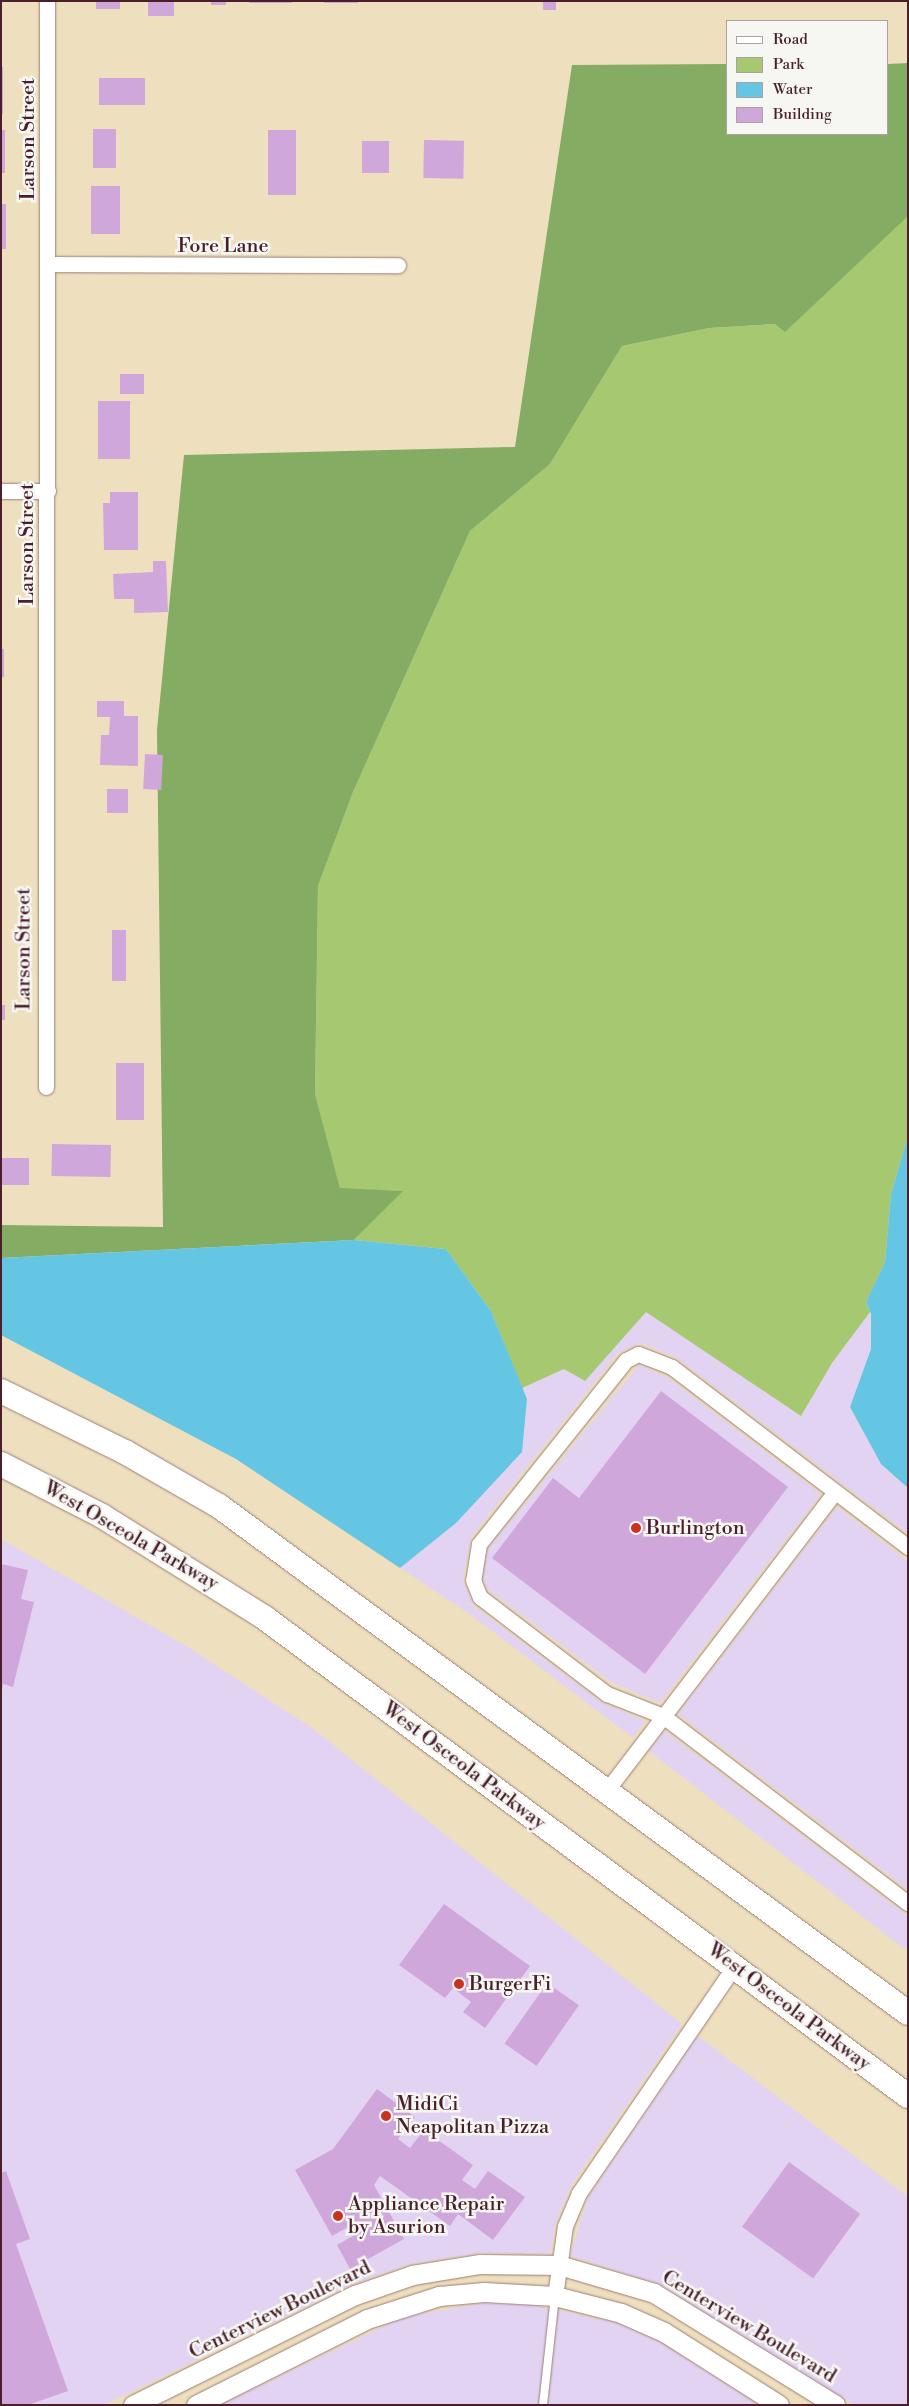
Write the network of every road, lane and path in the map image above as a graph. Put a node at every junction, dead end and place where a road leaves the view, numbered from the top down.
1 (47, 1) edge
2 (48, 264) junction
3 (398, 265) dead end
4 (1, 491) edge
5 (48, 492) junction
6 (46, 1087) dead end
7 (1, 1391) edge
8 (1, 1464) edge
9 (836, 1492) junction
10 (908, 1548) edge
11 (663, 1716) junction
12 (607, 1790) junction
13 (908, 1903) edge
14 (734, 1967) junction
15 (908, 2013) edge
16 (908, 2096) edge
17 (559, 2265) junction
18 (555, 2296) junction
19 (133, 2405) edge
20 (196, 2405) edge
21 (543, 2405) edge
22 (779, 2405) edge
23 (835, 2405) edge

1 - 2 street, Larson Street
2 - 3 street, Fore Lane
2 - 5 street, Larson Street
4 - 5 street
5 - 6 street, Larson Street
7 - 12 main road
8 - 14 main road, West Osceola Parkway
9 - 10 street
9 - 11 street
9 - 11 street
11 - 12 street
11 - 13 street
12 - 15 main road
14 - 16 main road, West Osceola Parkway
14 - 17 street
17 - 18 street
17 - 19 street, Centerview Boulevard
17 - 23 street, Centerview Boulevard
18 - 20 street
18 - 21 lane
18 - 22 street

